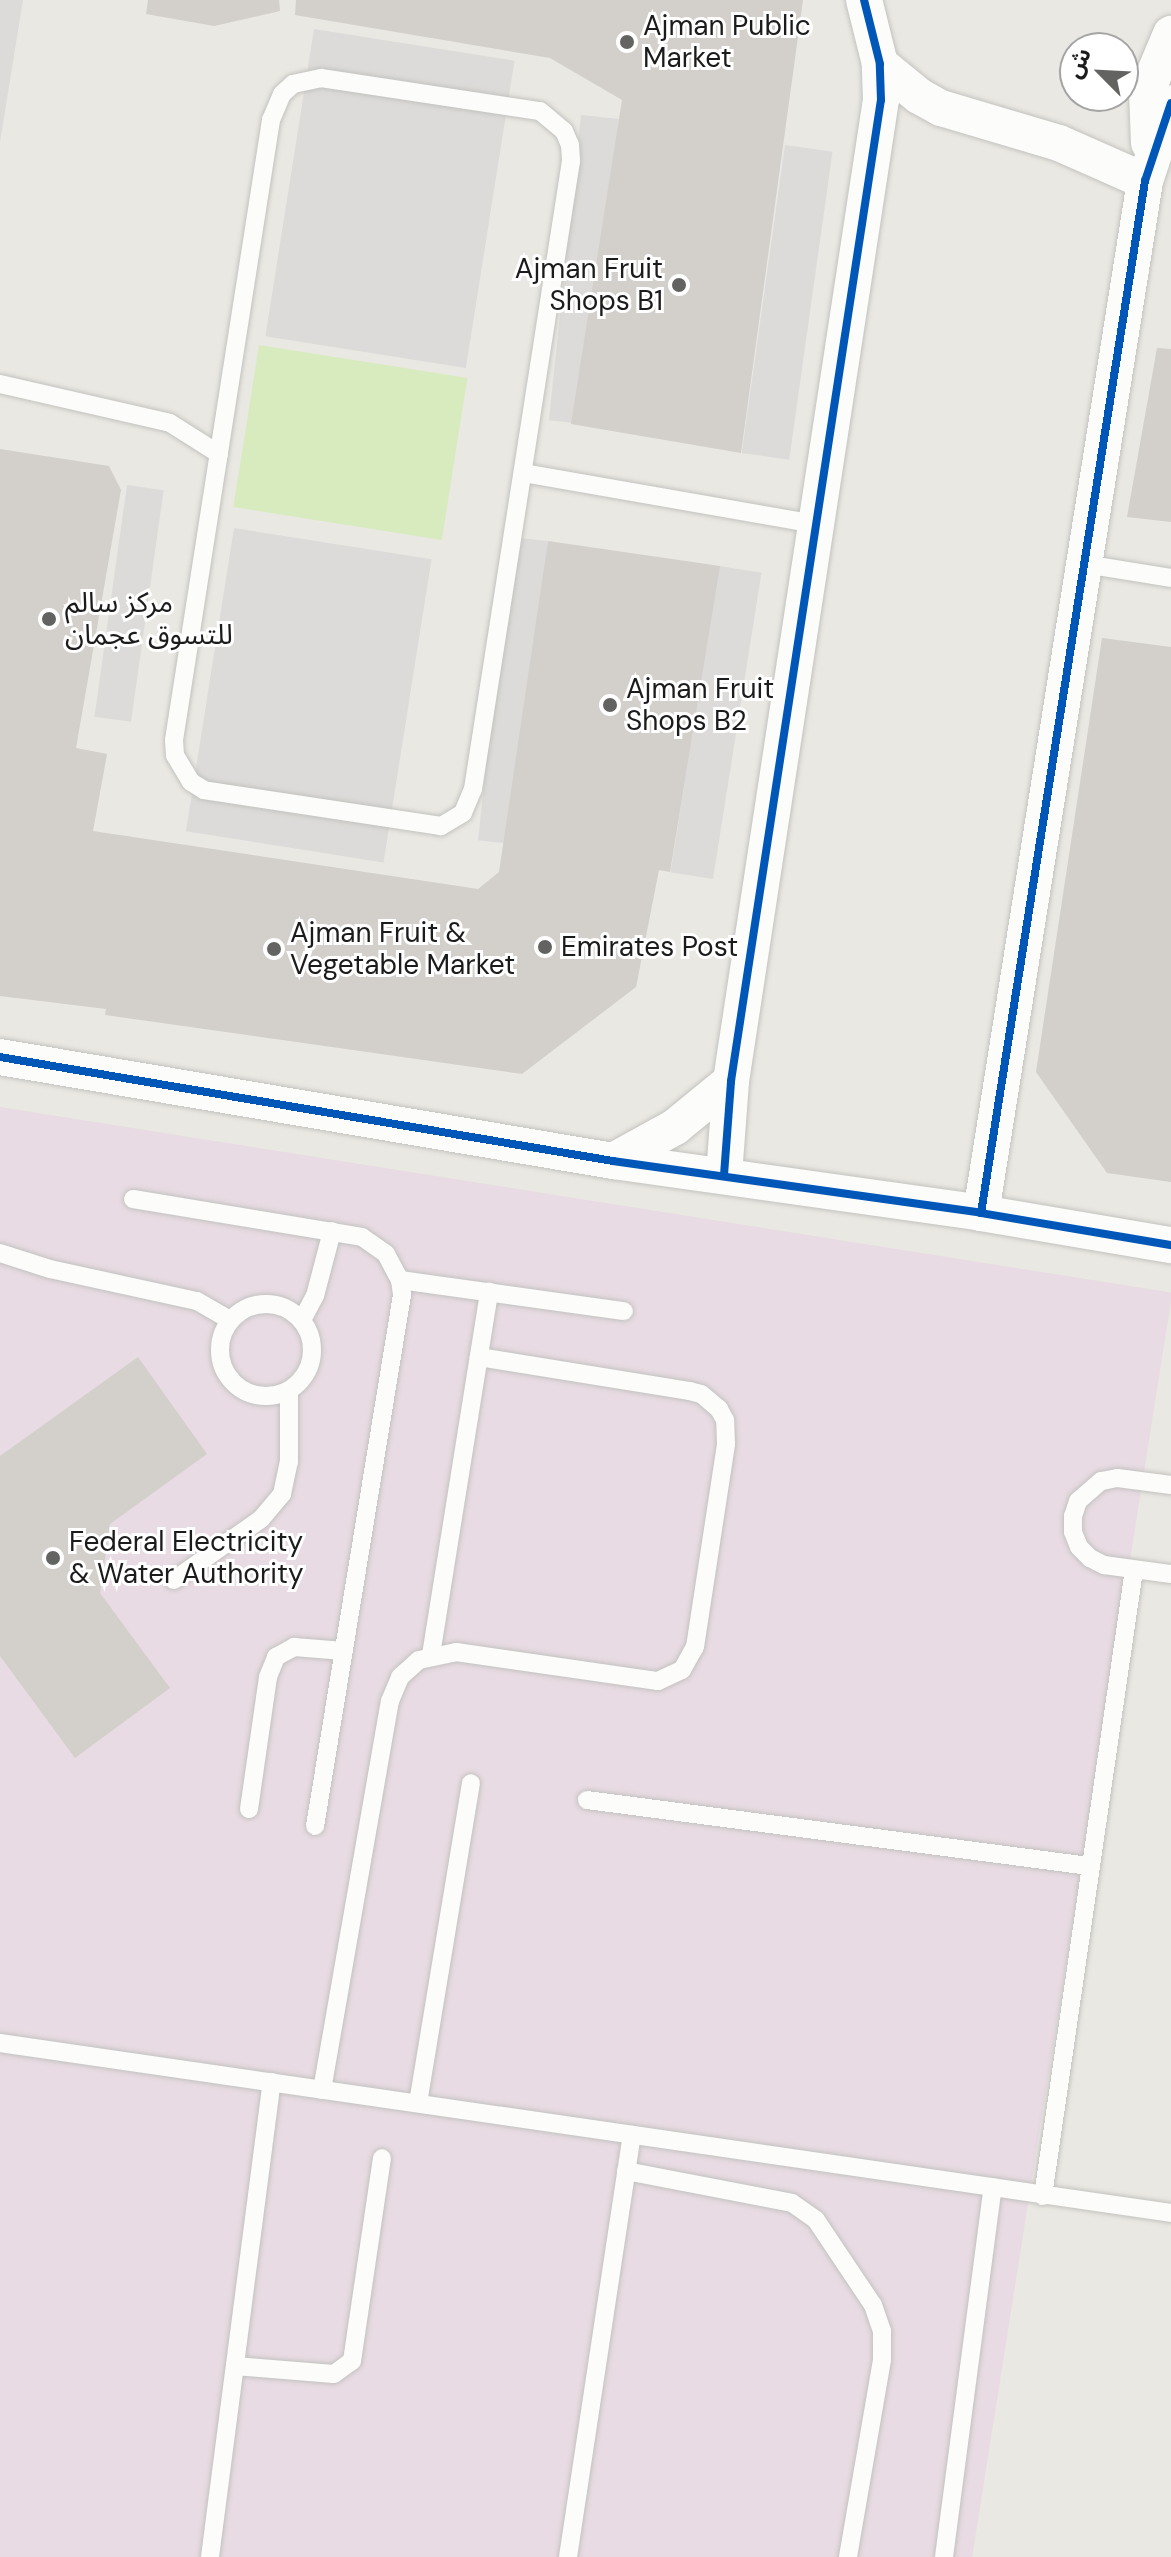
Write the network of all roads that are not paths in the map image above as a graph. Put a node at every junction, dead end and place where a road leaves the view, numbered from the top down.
1 (864, 0) edge
2 (1171, 34) edge
3 (880, 64) junction
4 (1171, 103) edge
5 (1148, 168) junction
6 (0, 384) edge
7 (219, 454) junction
8 (523, 473) junction
9 (816, 524) junction
10 (1085, 564) junction
11 (1171, 578) edge
12 (0, 1057) edge
13 (731, 1081) junction
14 (613, 1161) junction
15 (724, 1175) junction
16 (133, 1199) dead end
17 (981, 1213) junction
18 (332, 1231) junction
19 (1171, 1245) edge
20 (1, 1256) edge
21 (400, 1280) junction
22 (489, 1292) junction
23 (624, 1311) dead end
24 (230, 1320) junction
25 (302, 1320) junction
26 (479, 1357) junction
27 (289, 1391) junction
28 (1171, 1485) edge
29 (1134, 1570) junction
30 (1171, 1574) edge
31 (174, 1580) dead end
32 (344, 1651) junction
33 (431, 1655) junction
34 (471, 1783) dead end
35 (587, 1800) dead end
36 (249, 1809) dead end
37 (315, 1826) dead end
38 (1089, 1866) junction
39 (0, 2043) edge
40 (272, 2082) junction
41 (322, 2090) junction
42 (418, 2103) junction
43 (632, 2135) junction
44 (382, 2158) dead end
45 (626, 2171) junction
46 (993, 2187) junction
47 (1043, 2196) junction
48 (1171, 2213) edge
49 (235, 2366) junction
50 (210, 2557) edge
51 (568, 2557) edge
52 (848, 2557) edge
53 (944, 2557) edge

1 - 3 street
2 - 5 street
3 - 5 street
3 - 9 street
4 - 5 street
5 - 10 street
6 - 7 lane
7 - 8 lane
7 - 8 lane
8 - 9 lane
9 - 13 street
10 - 11 lane
10 - 17 street
12 - 14 street
13 - 14 street
13 - 15 street
14 - 15 street
15 - 17 street
16 - 18 lane
17 - 19 street
18 - 21 lane
18 - 25 lane
20 - 24 lane
21 - 22 lane
21 - 32 lane
22 - 23 lane
22 - 26 lane
24 - 25 lane
24 - 27 lane
25 - 27 lane
26 - 33 lane
26 - 33 lane
27 - 31 lane
28 - 29 lane
29 - 30 lane
29 - 38 lane
32 - 36 lane
32 - 37 lane
33 - 41 lane
34 - 42 lane
35 - 38 lane
38 - 47 lane
39 - 40 lane
40 - 41 lane
40 - 49 lane
41 - 42 lane
42 - 43 lane
43 - 45 lane
43 - 46 lane
44 - 49 lane
45 - 51 lane
45 - 52 lane
46 - 47 lane
46 - 53 lane
47 - 48 lane
49 - 50 lane

